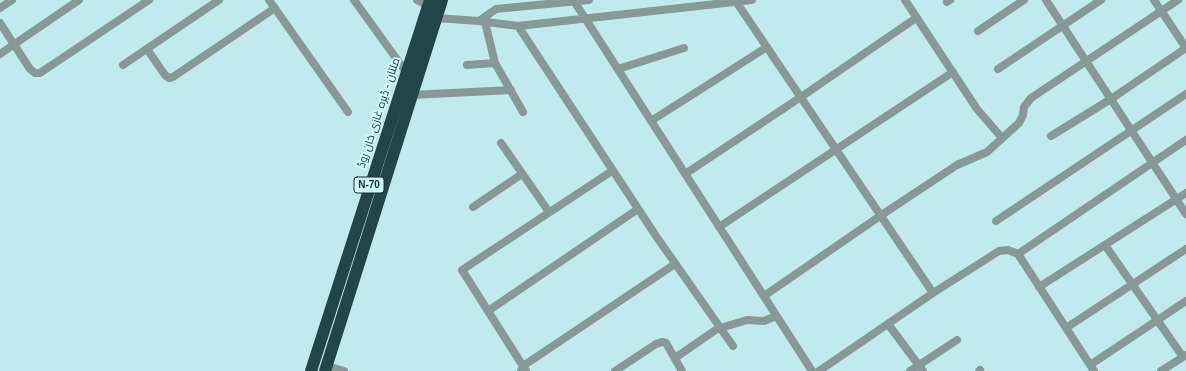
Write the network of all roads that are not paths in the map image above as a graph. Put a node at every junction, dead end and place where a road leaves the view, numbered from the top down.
1 (12, 0) edge
2 (79, 0) edge
3 (219, 0) edge
4 (269, 0) edge
5 (354, 0) edge
6 (417, 0) edge
7 (442, 0) edge
8 (590, 0) edge
9 (752, 0) edge
10 (905, 0) edge
11 (1024, 0) edge
12 (1046, 0) edge
13 (1101, 0) edge
14 (1154, 0) edge
15 (1178, 0) edge
16 (145, 1) edge
17 (574, 1) junction
18 (736, 1) edge
19 (429, 3) edge
20 (0, 8) edge
21 (274, 8) junction
22 (1161, 11) junction
23 (436, 18) junction
24 (916, 18) junction
25 (585, 19) junction
26 (482, 21) junction
27 (0, 23) edge
28 (518, 26) junction
29 (1062, 26) junction
30 (978, 31) dead end
31 (14, 44) junction
32 (767, 47) junction
33 (684, 48) dead end
34 (147, 49) junction
35 (0, 54) edge
36 (1086, 62) junction
37 (495, 63) junction
38 (467, 65) dead end
39 (123, 66) dead end
40 (618, 69) junction
41 (998, 69) dead end
42 (406, 72) junction
43 (953, 72) junction
44 (511, 90) junction
45 (1186, 94) edge
46 (412, 95) junction
47 (801, 97) junction
48 (1111, 99) junction
49 (348, 112) dead end
50 (523, 112) dead end
51 (651, 121) junction
52 (1132, 131) junction
53 (1051, 136) dead end
54 (1002, 138) junction
55 (1186, 140) edge
56 (501, 143) dead end
57 (836, 150) junction
58 (1152, 162) junction
59 (612, 171) junction
60 (522, 174) junction
61 (685, 174) junction
62 (1186, 193) edge
63 (1176, 199) junction
64 (473, 207) dead end
65 (638, 210) junction
66 (549, 212) junction
67 (1186, 214) edge
68 (880, 216) junction
69 (996, 221) dead end
70 (719, 227) junction
71 (1105, 244) junction
72 (1186, 249) edge
73 (1018, 254) junction
74 (676, 264) junction
75 (1133, 284) junction
76 (1039, 287) junction
77 (933, 293) junction
78 (764, 296) junction
79 (333, 299) junction
80 (1186, 301) edge
81 (346, 303) junction
82 (488, 311) junction
83 (776, 316) junction
84 (1157, 320) junction
85 (888, 324) junction
86 (721, 328) junction
87 (1066, 328) junction
88 (957, 340) dead end
89 (733, 346) dead end
90 (1184, 356) edge
91 (675, 358) junction
92 (326, 368) edge
93 (921, 368) edge
94 (1092, 368) edge
95 (523, 369) edge
96 (310, 371) edge
97 (344, 371) edge
98 (615, 371) edge
99 (682, 371) edge
100 (812, 371) edge
101 (819, 371) edge
102 (910, 371) edge
103 (1161, 371) edge

1 - 20 street
2 - 31 street
3 - 34 street
4 - 21 street
5 - 42 street
6 - 19 street
7 - 23 highway, N-70
8 - 17 street
9 - 18 street
10 - 24 street
11 - 30 street
12 - 29 street
13 - 29 street
14 - 22 street
15 - 22 street
16 - 31 street
17 - 25 street
17 - 26 street
18 - 25 street
18 - 32 street
19 - 42 highway, ملتان - ڈیرہ غازی خان روڈ / N-70
21 - 34 street
21 - 49 street
22 - 36 street
22 - 48 street
23 - 26 street
23 - 46 highway, N-70
24 - 43 street
24 - 47 street
25 - 28 street
25 - 40 street
26 - 28 street
26 - 37 street
27 - 31 street
28 - 59 street
29 - 36 street
29 - 41 street
31 - 35 street
32 - 47 street
32 - 51 street
33 - 40 street
34 - 39 street
36 - 48 street
36 - 54 street
37 - 38 street
37 - 44 street
40 - 51 street
42 - 79 highway, ملتان - ڈیرہ غازی خان روڈ / N-70
43 - 54 street
43 - 57 street
44 - 46 street
44 - 50 street
45 - 52 street
46 - 81 highway, N-70
47 - 57 street
47 - 61 street
48 - 52 street
48 - 53 street
51 - 61 street
52 - 58 street
52 - 69 street
54 - 68 street
55 - 58 street
56 - 60 street
57 - 68 street
57 - 70 street
58 - 63 street
58 - 73 street
59 - 65 street
59 - 66 street
60 - 64 street
60 - 66 street
61 - 70 street
62 - 63 street
63 - 67 street
63 - 71 street
65 - 74 street
65 - 82 street
66 - 82 street
68 - 77 street
68 - 78 street
70 - 78 street
71 - 75 street
71 - 76 street
72 - 75 street
73 - 76 street
73 - 77 street
74 - 86 street
74 - 95 street
75 - 84 street
75 - 87 street
76 - 87 street
77 - 85 street
78 - 83 street
79 - 81 highway
79 - 96 highway, ملتان - ڈیرہ غازی خان روڈ / N-70
80 - 84 street
81 - 92 highway, N-70
82 - 95 street
83 - 86 street
83 - 100 street
84 - 90 street
84 - 94 street
85 - 93 street
85 - 101 street
86 - 89 street
86 - 91 street
87 - 94 street
88 - 93 street
90 - 103 street
91 - 98 street
91 - 99 street
92 - 97 street
93 - 102 street

